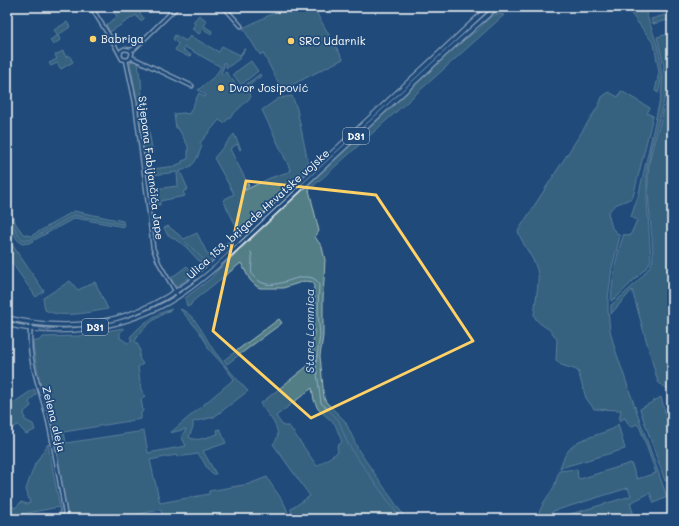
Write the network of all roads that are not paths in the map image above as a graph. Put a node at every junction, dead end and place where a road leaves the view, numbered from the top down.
1 (91, 7) edge
2 (177, 7) edge
3 (224, 7) edge
4 (489, 7) edge
5 (497, 7) edge
6 (241, 26) dead end
7 (114, 42) junction
8 (124, 49) junction
9 (130, 50) junction
10 (120, 55) junction
11 (131, 57) junction
12 (126, 60) junction
13 (192, 86) dead end
14 (176, 294) junction
15 (7, 318) edge
16 (31, 323) junction
17 (7, 324) edge
18 (30, 328) junction
19 (66, 519) edge

1 - 7 street
2 - 9 street
3 - 6 street
4 - 14 main road, Ulica 153. brigade Hrvatske vojske / D31
5 - 14 main road, Ulica 153. brigade Hrvatske vojske / D31
7 - 8 street
7 - 10 street
8 - 9 street
8 - 10 street
9 - 11 street
10 - 12 street
11 - 12 street
11 - 13 street
12 - 14 street, Stjepana Fabijančića Jape
14 - 16 main road, Ulica 153. brigade Hrvatske vojske / D31
18 -> 14 main road, Ulica 153. brigade Hrvatske vojske / D31
15 - 16 main road, Ulica 153. brigade Hrvatske vojske / D31
16 - 18 street, Zelena aleja
17 - 18 main road, Ulica 153. brigade Hrvatske vojske / D31
18 - 19 street, Zelena aleja

